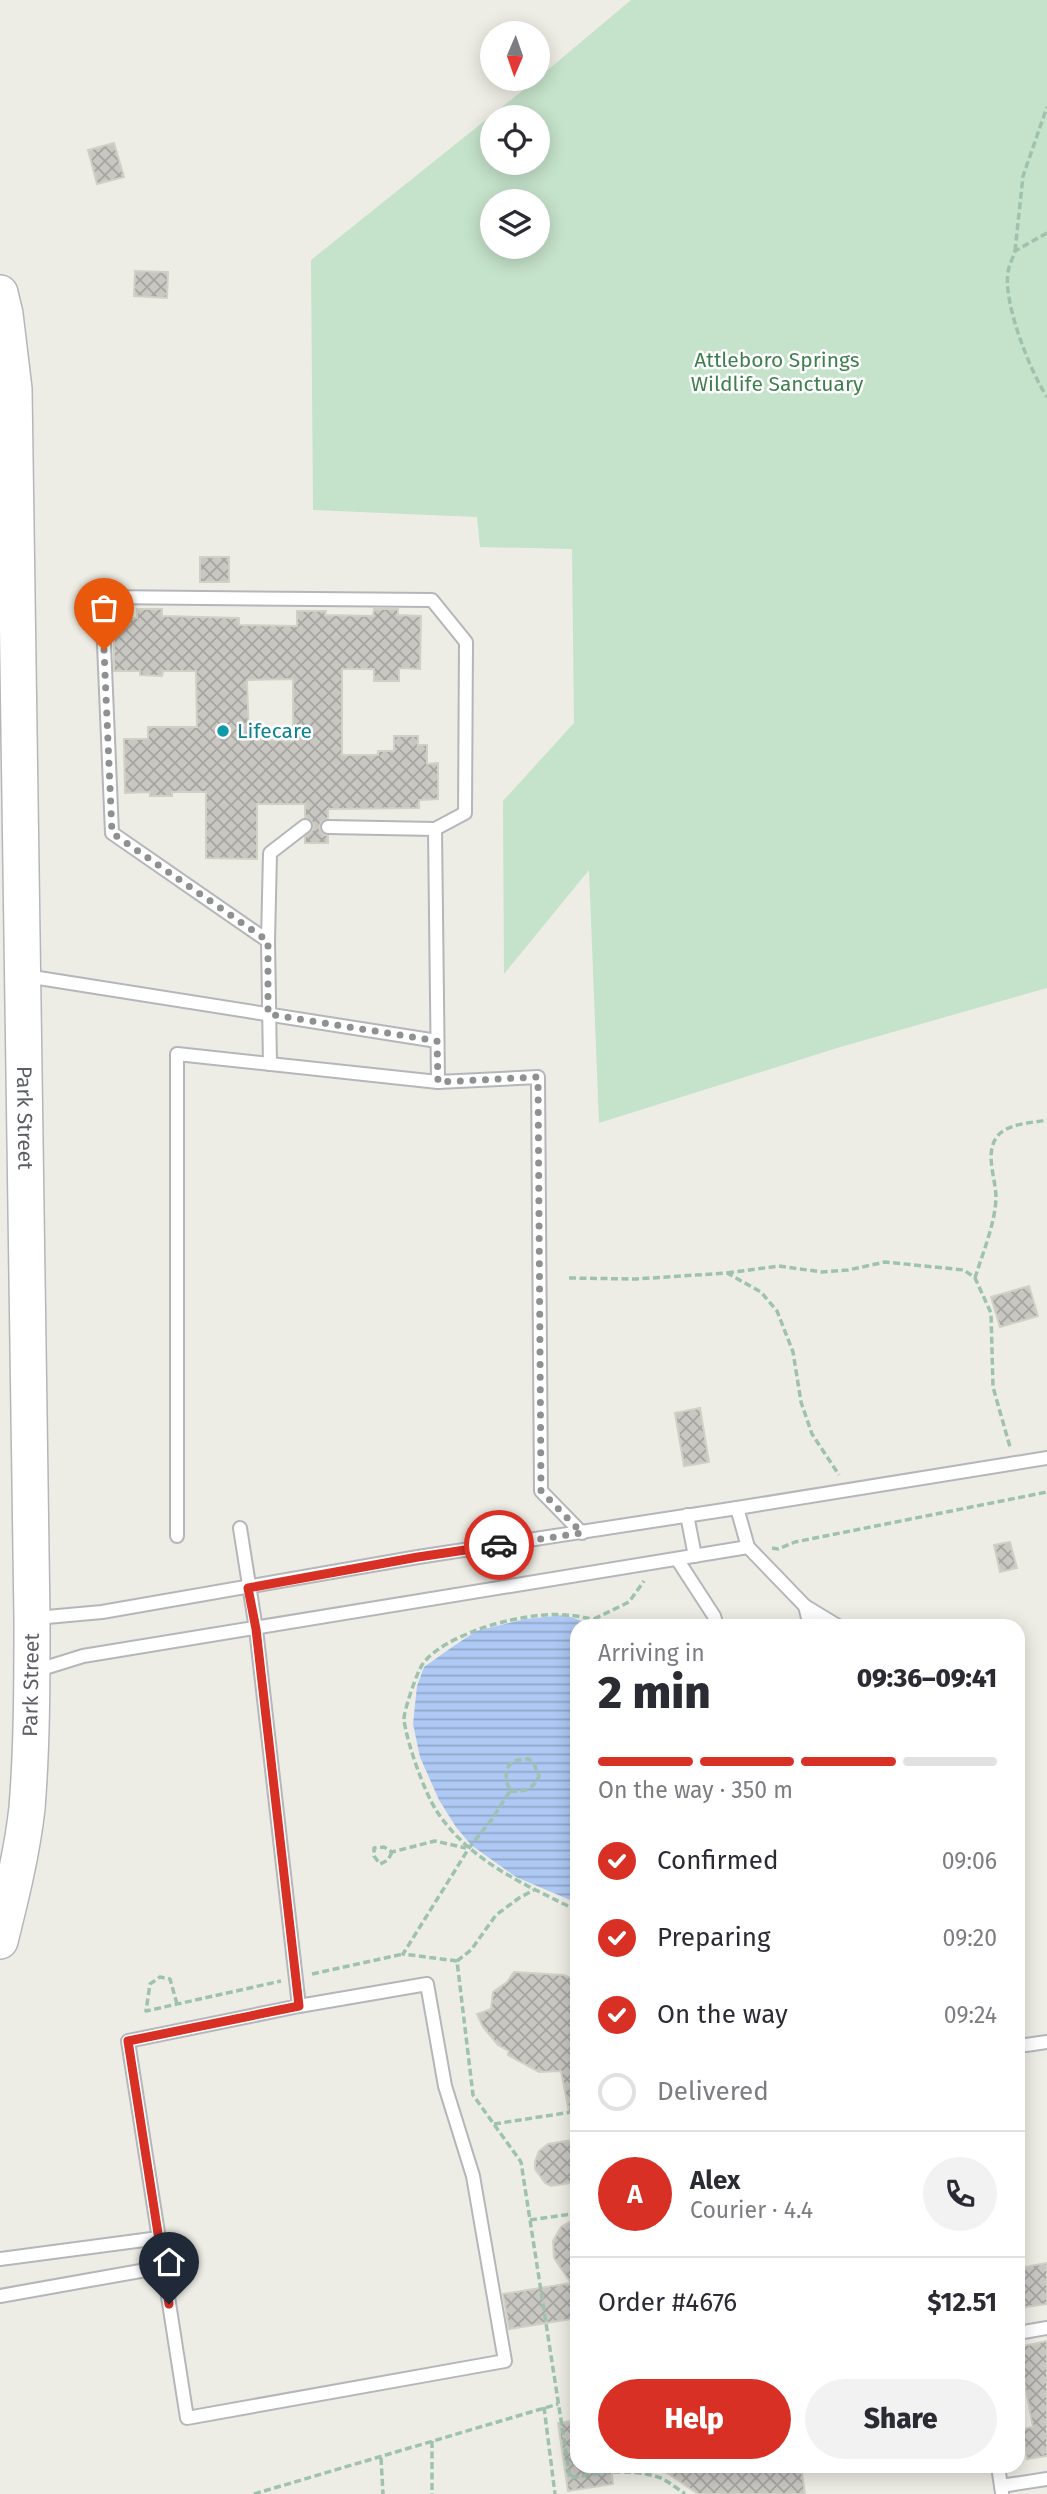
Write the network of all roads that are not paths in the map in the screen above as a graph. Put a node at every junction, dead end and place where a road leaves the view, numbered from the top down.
1 (0, 293) edge
2 (305, 826) dead end
3 (328, 827) dead end
4 (435, 829) junction
5 (268, 941) junction
6 (22, 976) junction
7 (268, 1014) junction
8 (437, 1041) junction
9 (270, 1065) junction
10 (438, 1082) junction
11 (1047, 1458) edge
12 (737, 1508) junction
13 (687, 1516) junction
14 (240, 1528) dead end
15 (582, 1533) junction
16 (177, 1536) dead end
17 (748, 1547) junction
18 (695, 1556) junction
19 (677, 1559) junction
20 (248, 1588) junction
21 (805, 1606) junction
22 (32, 1619) junction
23 (715, 1619) edge
24 (808, 1619) edge
25 (826, 1619) edge
26 (256, 1629) junction
27 (32, 1672) junction
28 (0, 1941) edge
29 (299, 2006) junction
30 (1047, 2042) edge
31 (1025, 2045) edge
32 (159, 2238) junction
33 (0, 2259) edge
34 (163, 2267) junction
35 (0, 2296) edge
36 (1047, 2328) edge
37 (1025, 2332) edge
38 (1047, 2479) edge
39 (1002, 2490) edge

1 - 6 main road, Park Street
2 - 5 lane
3 - 4 lane
4 - 5 lane
4 - 8 lane
5 - 7 lane
6 - 7 lane
6 - 22 main road, Park Street
7 - 8 lane
7 - 9 lane
8 - 10 lane
9 - 10 lane
9 - 16 lane
10 - 15 lane
11 - 12 lane
12 - 13 lane
12 - 17 lane
13 - 15 lane
13 - 18 lane
14 - 20 lane
15 - 20 lane
17 - 18 lane
17 - 21 lane
18 - 19 lane
19 - 23 lane
19 - 26 lane
20 - 22 lane
20 - 26 lane
21 - 24 lane
21 - 25 lane
22 - 27 main road, Park Street
26 - 27 lane
26 - 29 lane
27 - 28 main road, Park Street
29 - 32 lane
29 - 34 lane
30 - 31 lane
32 - 33 lane
32 - 34 lane
34 - 35 lane
36 - 37 lane
38 - 39 lane

